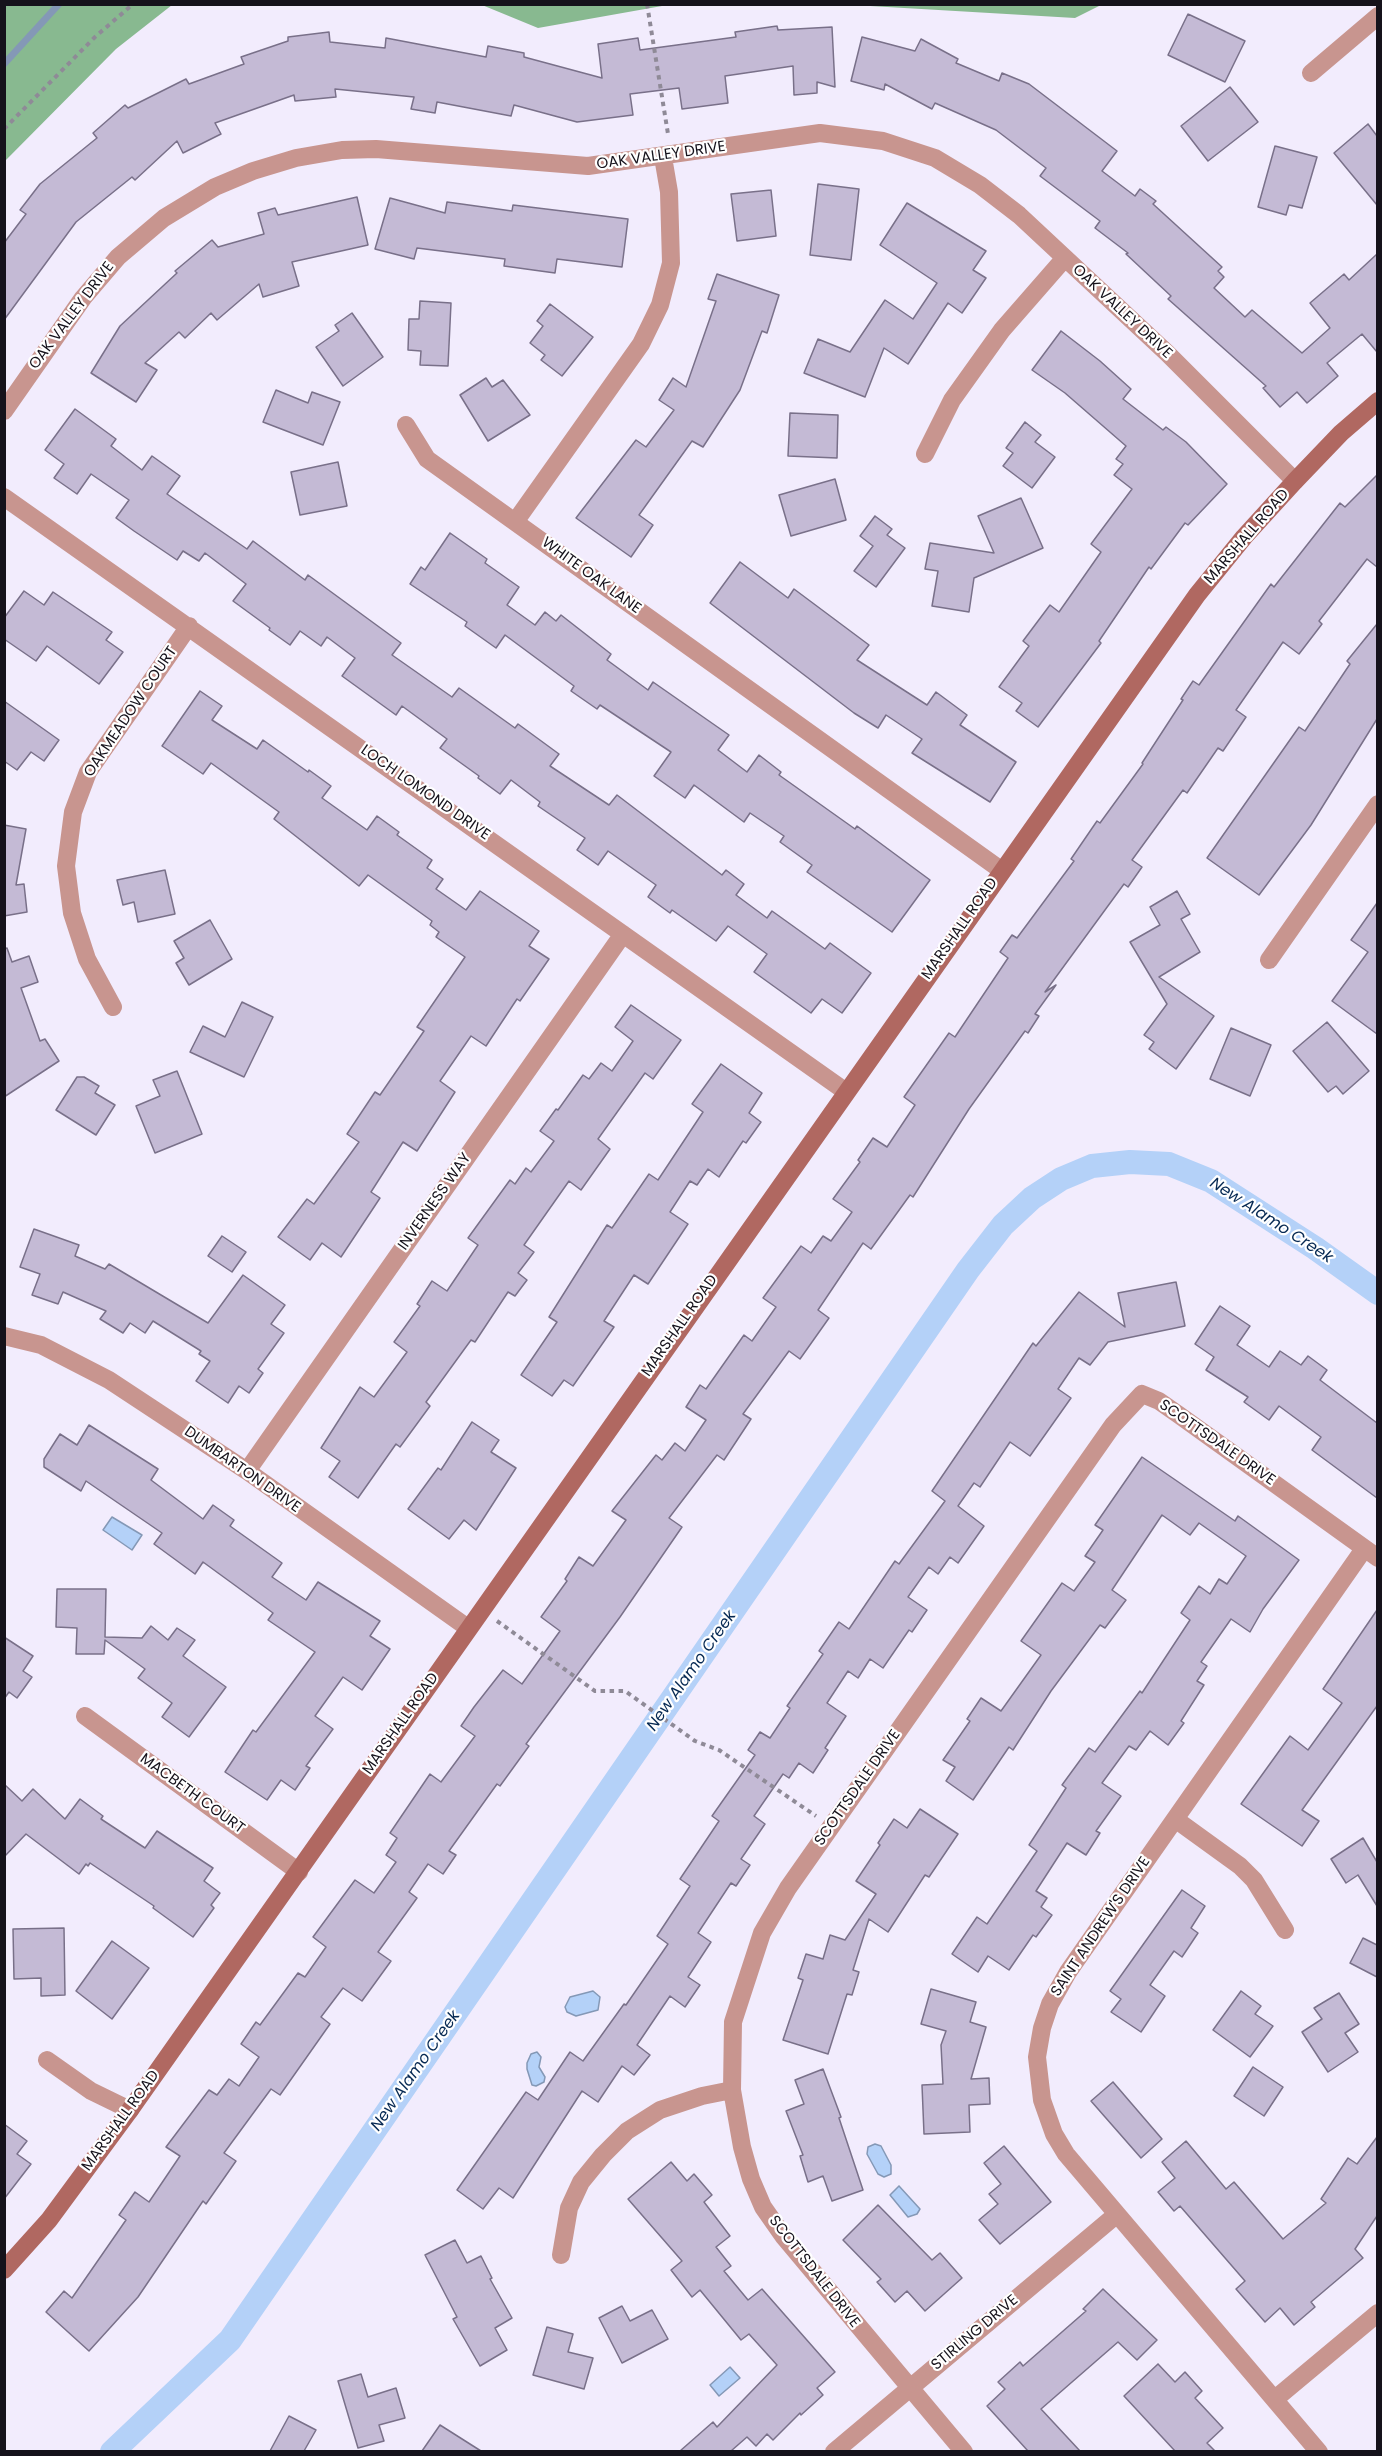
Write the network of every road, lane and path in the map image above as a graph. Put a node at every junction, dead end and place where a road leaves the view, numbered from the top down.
1 (133, 4) edge
2 (648, 4) edge
3 (1377, 16) edge
4 (1311, 74) dead end
5 (4, 129) edge
6 (668, 135) dead end
7 (663, 157) junction
8 (1064, 259) junction
9 (1377, 401) edge
10 (4, 411) edge
11 (406, 425) dead end
12 (925, 454) dead end
13 (1295, 481) junction
14 (4, 497) edge
15 (515, 522) junction
16 (189, 626) junction
17 (1377, 804) edge
18 (1001, 870) junction
19 (623, 934) junction
20 (1269, 960) dead end
21 (113, 1007) dead end
22 (845, 1091) junction
23 (4, 1336) edge
24 (247, 1471) junction
25 (1371, 1554) edge
26 (481, 1610) junction
27 (468, 1628) junction
28 (85, 1716) dead end
29 (1175, 1819) junction
30 (832, 1827) junction
31 (299, 1872) junction
32 (1285, 1930) dead end
33 (47, 2060) dead end
34 (732, 2090) junction
35 (130, 2110) junction
36 (1116, 2215) junction
37 (561, 2255) dead end
38 (4, 2270) edge
39 (1377, 2313) edge
40 (910, 2388) junction
41 (1275, 2399) junction
42 (834, 2451) edge
43 (964, 2451) edge
44 (1318, 2451) edge

1 - 5 path
2 - 6 path
3 - 4 street
7 - 8 street, OAK VALLEY DRIVE
7 - 10 street, OAK VALLEY DRIVE
7 - 15 street
8 - 12 street
8 - 13 street, OAK VALLEY DRIVE
9 - 13 street, MARSHALL ROAD
11 - 15 street, WHITE OAK LANE
13 - 18 street, MARSHALL ROAD
14 - 16 street, LOCH LOMOND DRIVE
15 - 18 street, WHITE OAK LANE
16 - 19 street, LOCH LOMOND DRIVE
16 - 21 street, OAKMEADOW COURT
17 - 20 street
18 - 22 street, MARSHALL ROAD
19 - 22 street, LOCH LOMOND DRIVE
19 - 24 street, INVERNESS WAY
22 - 26 street, MARSHALL ROAD
23 - 24 street, DUMBARTON DRIVE
24 - 27 street, DUMBARTON DRIVE
25 - 29 street, SAINT ANDREW'S DRIVE
25 - 30 street, SCOTTSDALE DRIVE
26 - 27 street, MARSHALL ROAD
26 - 30 path
27 - 31 street, MARSHALL ROAD
28 - 31 street, MACBETH COURT
29 - 32 street
29 - 36 street, SAINT ANDREW'S DRIVE
30 - 34 street, SCOTTSDALE DRIVE
31 - 35 street, MARSHALL ROAD
33 - 35 street
34 - 37 street
34 - 40 street, SCOTTSDALE DRIVE
35 - 38 street, MARSHALL ROAD
36 - 40 street, STIRLING DRIVE
36 - 41 street, SAINT ANDREW'S DRIVE
39 - 41 street
40 - 42 street, STIRLING DRIVE
40 - 43 street, SCOTTSDALE DRIVE
41 - 44 street, SAINT ANDREW'S DRIVE

